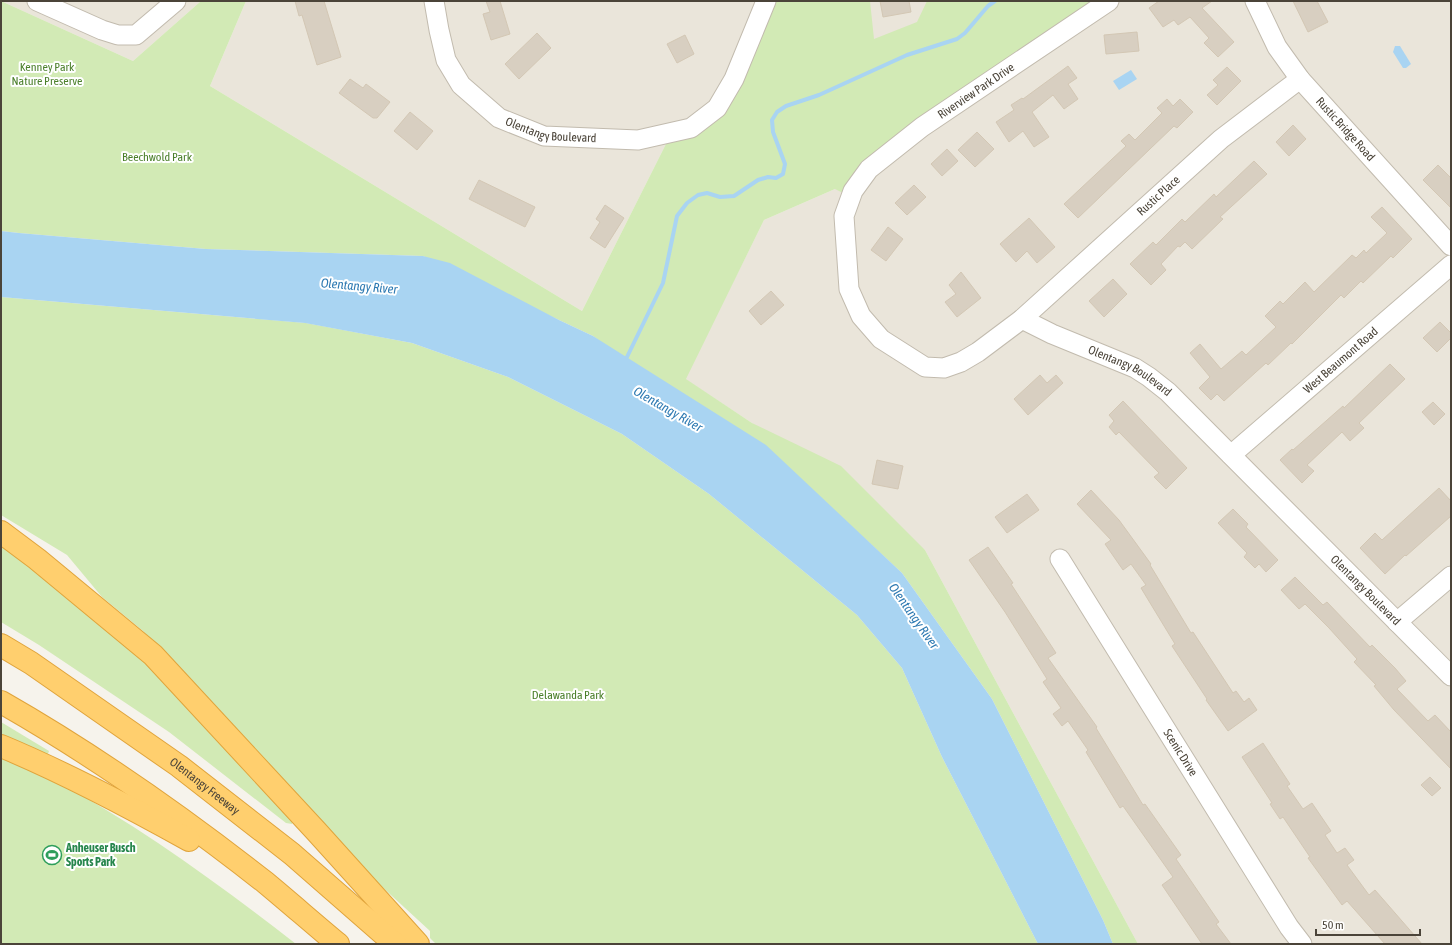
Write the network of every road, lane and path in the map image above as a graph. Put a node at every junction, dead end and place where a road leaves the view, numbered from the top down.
1 (37, 1) edge
2 (176, 1) edge
3 (434, 1) edge
4 (766, 1) edge
5 (1109, 1) edge
6 (1255, 1) edge
7 (1300, 79) junction
8 (1451, 246) edge
9 (1451, 265) edge
10 (1022, 318) junction
11 (1231, 455) junction
12 (1, 532) edge
13 (1060, 559) dead end
14 (1451, 576) edge
15 (1397, 622) junction
16 (1, 645) edge
17 (1451, 676) edge
18 (1, 702) edge
19 (1, 746) edge
20 (266, 884) junction
21 (338, 944) edge
22 (395, 944) edge
23 (418, 944) edge
24 (1302, 944) edge

1 - 2 street
3 - 4 street, Olentangy Boulevard
5 - 10 street, Riverview Park Drive
6 - 7 street, Rustic Bridge Road
7 - 8 street, Rustic Bridge Road
7 - 10 street, Rustic Place
9 - 11 street, West Beaumont Road
10 - 11 street, Olentangy Boulevard
11 - 15 street, Olentangy Boulevard
12 - 23 highway
13 - 24 street, Scenic Drive
14 - 15 street
15 - 17 street, Olentangy Boulevard
16 - 22 highway, Olentangy Freeway
18 - 20 highway
19 - 20 highway
20 - 21 highway

